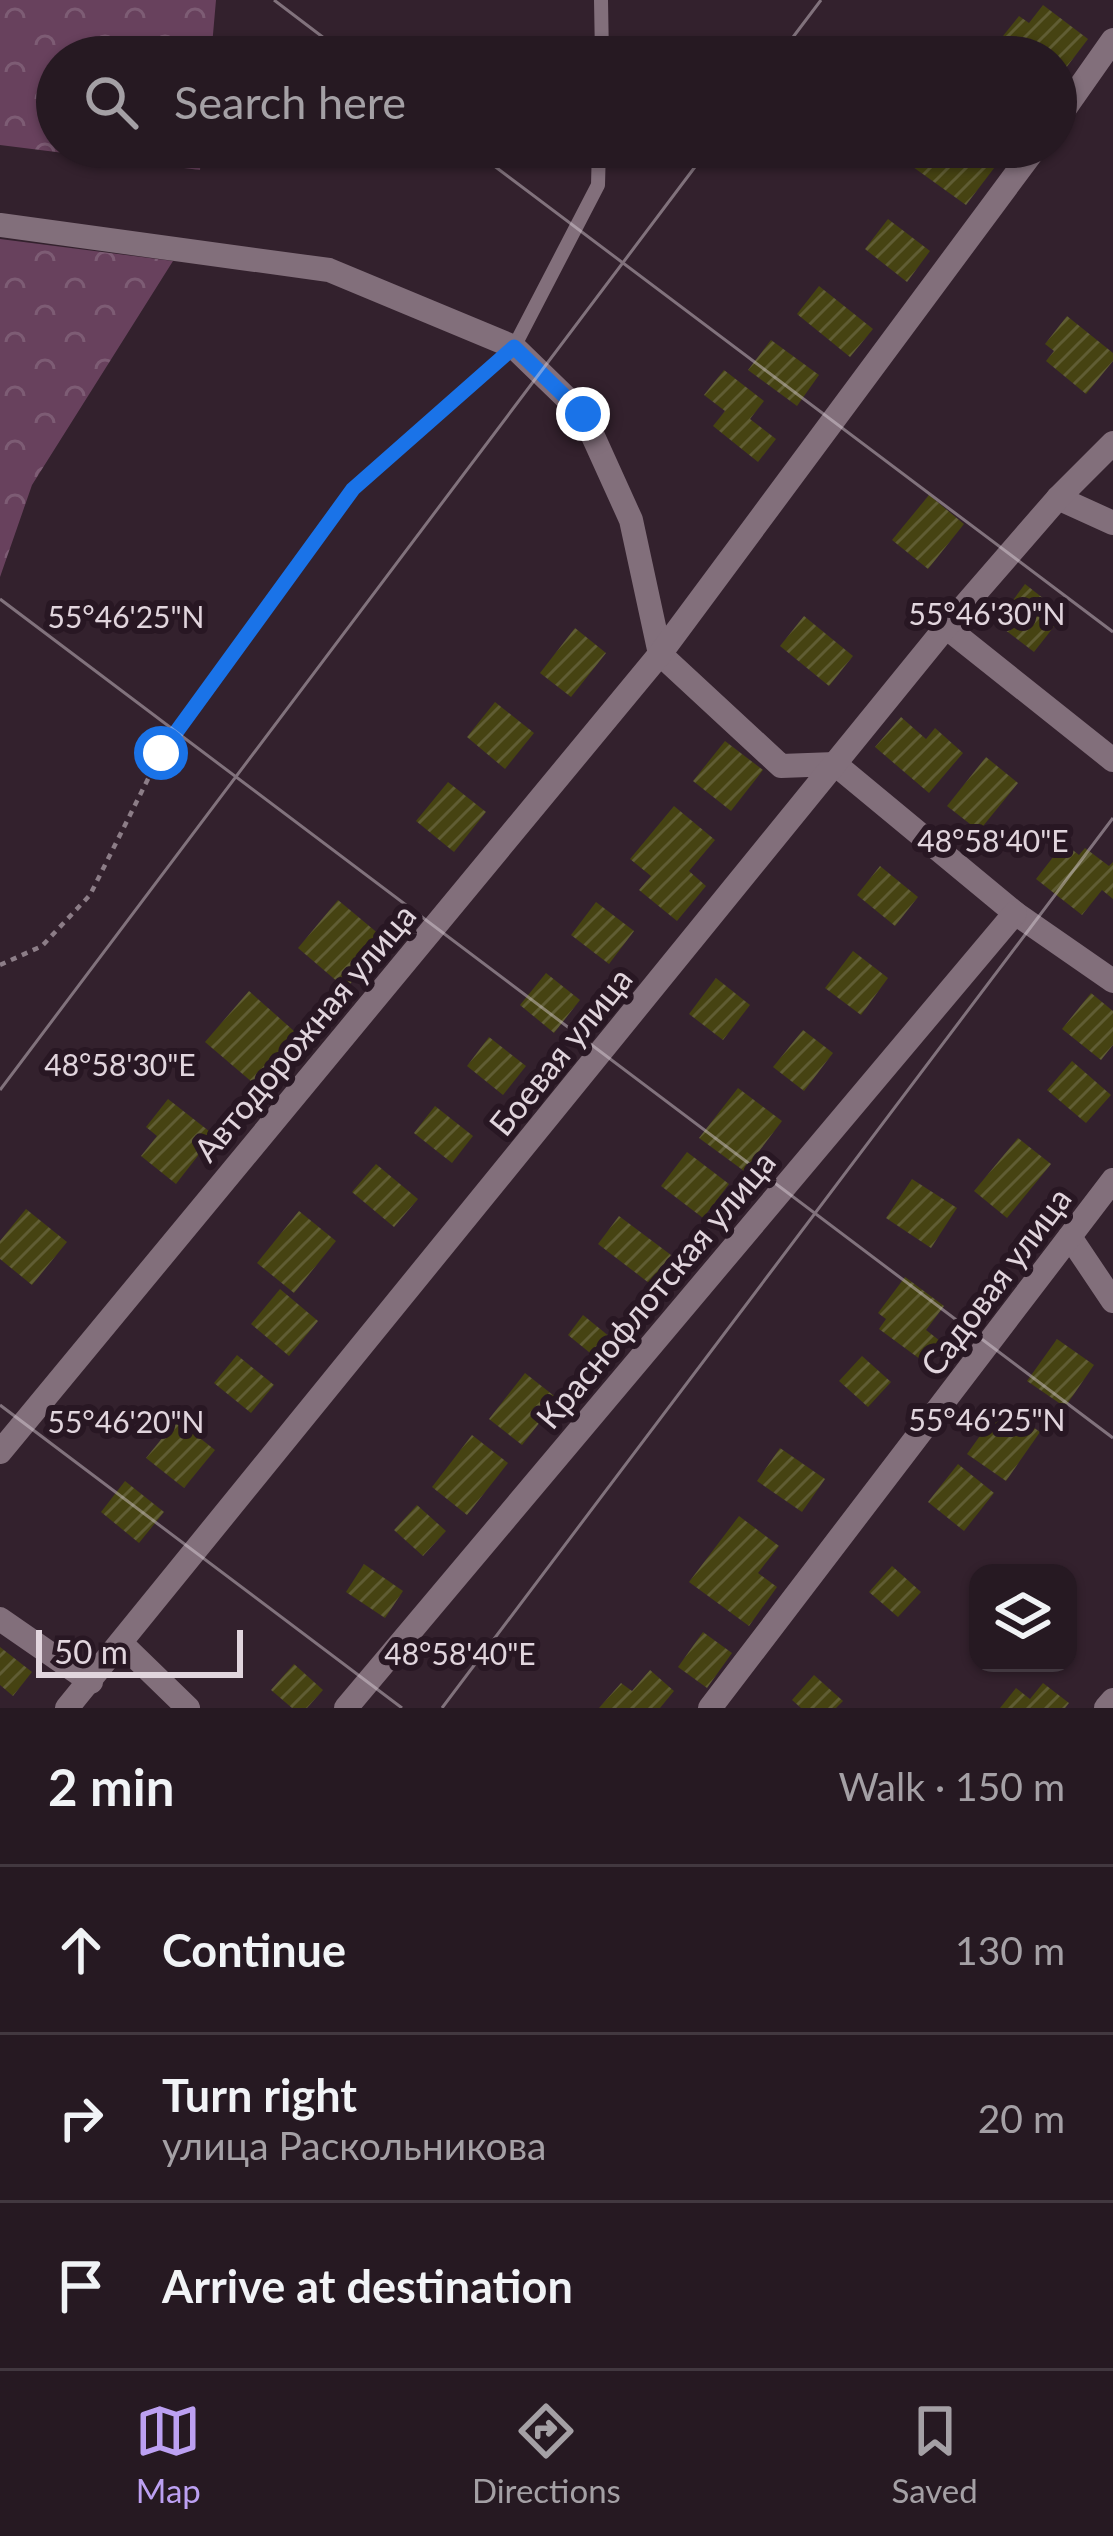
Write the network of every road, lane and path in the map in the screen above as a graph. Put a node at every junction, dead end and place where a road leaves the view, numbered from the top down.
1 (603, 0) edge
2 (603, 36) edge
3 (1113, 40) edge
4 (1077, 91) edge
5 (598, 168) edge
6 (1020, 168) edge
7 (0, 225) edge
8 (514, 347) junction
9 (1113, 443) edge
10 (1058, 498) junction
11 (1113, 523) edge
12 (946, 627) junction
13 (659, 654) junction
14 (1113, 760) edge
15 (835, 764) junction
16 (1015, 913) junction
17 (0, 965) edge
18 (1113, 981) edge
19 (1113, 1180) edge
20 (1070, 1238) junction
21 (1113, 1301) edge
22 (0, 1452) edge
23 (0, 1619) edge
24 (122, 1644) junction
25 (91, 1682) junction
26 (1113, 1700) edge
27 (67, 1708) edge
28 (188, 1708) edge
29 (346, 1708) edge
30 (710, 1708) edge
31 (1106, 1708) edge

1 - 2 lane
3 - 4 street
5 - 8 lane
6 - 13 street, Автодорожная улица
7 - 8 street
8 - 13 street
8 - 17 path
9 - 10 street, Боевая улица
10 - 11 street
10 - 12 street, Боевая улица
12 - 14 street
12 - 15 street, Боевая улица
13 - 15 street
13 - 22 street, Автодорожная улица
15 - 16 street
15 - 24 street, Боевая улица
16 - 18 street
16 - 29 street, Краснофлотская улица
19 - 20 street, Садовая улица
20 - 21 street
20 - 30 street, Садовая улица
23 - 25 street
24 - 25 street, Боевая улица
24 - 28 street
25 - 27 street, Боевая улица
26 - 31 street

